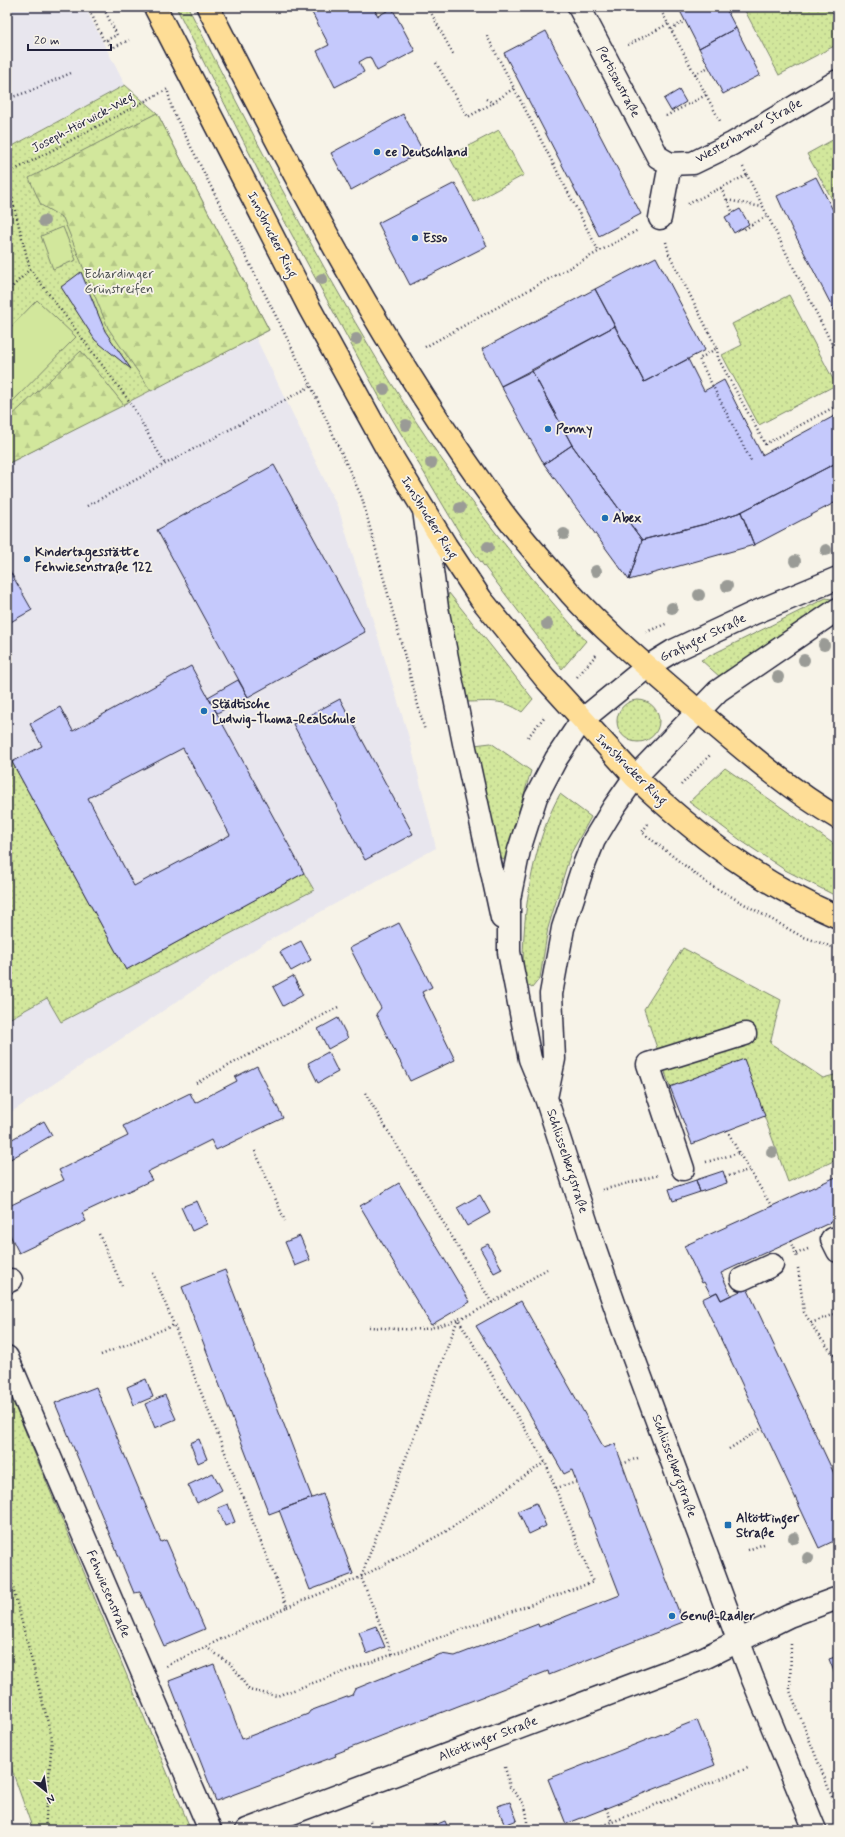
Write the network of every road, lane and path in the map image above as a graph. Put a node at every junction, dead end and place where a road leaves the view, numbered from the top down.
1 (88, 7) edge
2 (103, 7) edge
3 (155, 7) edge
4 (208, 7) edge
5 (428, 7) edge
6 (579, 7) edge
7 (659, 7) edge
8 (685, 21) dead end
9 (668, 24) junction
10 (671, 29) junction
11 (487, 36) dead end
12 (107, 40) junction
13 (129, 40) dead end
14 (624, 48) dead end
15 (453, 54) dead end
16 (436, 63) dead end
17 (709, 67) dead end
18 (71, 73) dead end
19 (695, 74) junction
20 (838, 81) edge
21 (514, 88) junction
22 (706, 95) junction
23 (7, 99) edge
24 (486, 99) dead end
25 (493, 103) junction
26 (642, 128) junction
27 (732, 144) junction
28 (664, 160) junction
29 (7, 174) edge
30 (747, 175) junction
31 (7, 179) edge
32 (721, 188) junction
33 (727, 200) junction
34 (763, 207) junction
35 (733, 213) dead end
36 (767, 216) junction
37 (660, 218) junction
38 (742, 228) dead end
39 (598, 250) junction
40 (669, 254) dead end
41 (30, 269) junction
42 (7, 292) edge
43 (425, 347) dead end
44 (717, 348) junction
45 (838, 356) edge
46 (311, 386) junction
47 (838, 405) edge
48 (751, 461) dead end
49 (165, 464) junction
50 (87, 506) dead end
51 (424, 510) junction
52 (838, 578) edge
53 (838, 609) edge
54 (652, 630) dead end
55 (622, 644) junction
56 (647, 667) junction
57 (560, 696) junction
58 (698, 711) junction
59 (582, 720) junction
60 (425, 731) dead end
61 (528, 737) dead end
62 (729, 737) junction
63 (635, 776) junction
64 (663, 803) junction
65 (838, 818) edge
66 (838, 917) edge
67 (838, 949) edge
68 (509, 952) junction
69 (340, 1006) dead end
70 (745, 1034) dead end
71 (196, 1084) dead end
72 (365, 1094) dead end
73 (546, 1098) junction
74 (727, 1130) dead end
75 (255, 1151) dead end
76 (739, 1153) dead end
77 (683, 1169) dead end
78 (749, 1170) dead end
79 (725, 1177) dead end
80 (285, 1221) dead end
81 (99, 1234) dead end
82 (790, 1241) dead end
83 (835, 1245) edge
84 (797, 1254) junction
85 (772, 1265) joint
86 (547, 1269) dead end
87 (154, 1273) dead end
88 (742, 1279) dead end
89 (122, 1286) dead end
90 (492, 1303) junction
91 (838, 1313) edge
92 (458, 1319) junction
93 (811, 1323) junction
94 (174, 1325) junction
95 (369, 1327) dead end
96 (101, 1355) dead end
97 (7, 1357) edge
98 (838, 1360) edge
99 (762, 1428) dead end
100 (729, 1449) dead end
101 (638, 1458) dead end
102 (545, 1462) junction
103 (622, 1464) dead end
104 (577, 1482) dead end
105 (556, 1488) junction
106 (764, 1544) dead end
107 (748, 1550) dead end
108 (7, 1565) edge
109 (361, 1577) junction
110 (838, 1598) edge
111 (287, 1607) junction
112 (792, 1638) dead end
113 (739, 1641) junction
114 (206, 1647) junction
115 (392, 1654) junction
116 (144, 1678) junction
117 (505, 1767) dead end
118 (748, 1768) dead end
119 (606, 1808) dead end
120 (838, 1812) edge
121 (370, 1821) dead end
122 (612, 1822) junction
123 (46, 1830) edge
124 (210, 1830) edge
125 (247, 1830) edge
126 (374, 1830) edge
127 (527, 1830) edge
128 (591, 1830) edge
129 (815, 1830) edge

1 - 12 path
2 - 12 path
3 - 51 main road, Innsbrucker Ring
4 - 55 main road
5 - 15 path
6 - 26 street, Pertisaustraße
7 - 9 path
8 - 10 path
9 - 10 path
9 - 14 path
10 - 19 path
11 - 21 path
12 - 13 path
16 - 25 path
17 - 19 path
18 - 23 path
19 - 22 path
20 - 27 street, Westerhamer Straße
21 - 25 path
21 - 39 path
22 - 26 path
22 - 27 path
24 - 25 path
26 - 28 street, Pertisaustraße
27 - 28 street, Westerhamer Straße
27 - 30 path
28 - 37 street
29 - 46 path, Joseph-Hörwick-Weg
30 - 32 path
30 - 34 path
31 - 41 path
32 - 33 path
32 - 37 path
33 - 34 path
33 - 35 path
34 - 36 path
36 - 38 path
36 - 45 path
37 - 39 path
39 - 43 path
40 - 44 path
41 - 42 path
41 - 49 path
44 - 47 path
44 - 48 path
46 - 49 path
46 - 60 path
49 - 50 path
51 - 57 main road, Innsbrucker Ring
51 - 68 street
52 - 56 street, Grafinger Straße
53 - 58 street
54 - 55 path
55 - 56 main road
55 - 57 path
56 - 58 main road
56 - 59 street, Grafinger Straße
57 - 59 main road, Innsbrucker Ring
57 - 61 path
58 - 62 main road
58 - 63 street
59 - 63 main road, Innsbrucker Ring
59 - 68 street, Schlüsselbergstraße
62 - 64 path
62 - 65 main road
63 - 64 main road, Innsbrucker Ring
63 - 73 street, Schlüsselbergstraße
64 - 66 main road, Innsbrucker Ring
64 - 67 path
68 - 73 street, Schlüsselbergstraße
69 - 71 path
70 - 77 street
72 - 90 path
73 - 113 street, Schlüsselbergstraße
74 - 76 path
75 - 80 path
78 - 79 path
81 - 89 path
82 - 84 path
83 - 84 path
84 - 85 path
84 - 93 path
85 - 88 street
86 - 90 path
87 - 94 path
90 - 92 path
91 - 93 path
92 - 95 path
92 - 102 path
92 - 109 path
93 - 98 path
94 - 96 path
94 - 111 path
97 - 116 street, Fehwiesenstraße
99 - 100 path
101 - 103 path
102 - 105 path
102 - 109 path
104 - 105 path
105 - 115 path
106 - 107 path
108 - 123 path
109 - 111 path
109 - 115 path
110 - 113 street, Altöttinger Straße
111 - 114 path
112 - 120 path
113 - 125 street, Altöttinger Straße
113 - 129 street, Schlüsselbergstraße
114 - 115 path
114 - 116 path
116 - 124 street, Fehwiesenstraße
117 - 127 path
118 - 122 path
119 - 122 path
121 - 126 path
122 - 128 path

